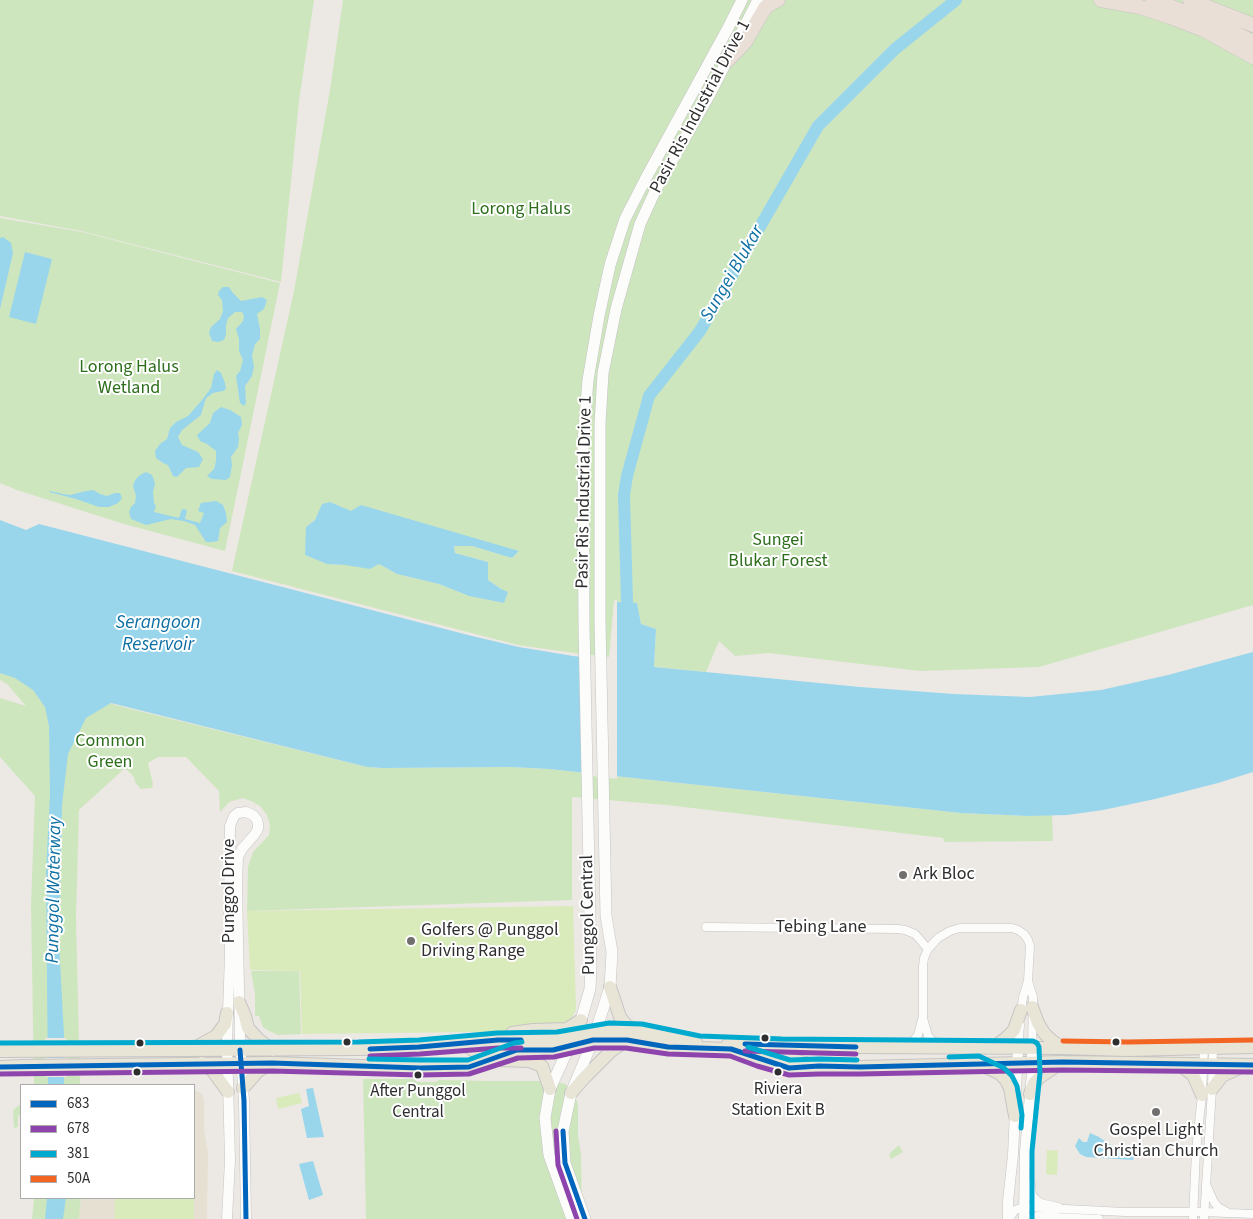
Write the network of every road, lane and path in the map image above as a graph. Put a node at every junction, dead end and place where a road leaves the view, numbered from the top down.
1 (732, 0) edge
2 (742, 0) edge
3 (758, 0) edge
4 (778, 0) edge
5 (1101, 0) edge
6 (1153, 0) edge
7 (1190, 0) edge
8 (1253, 25) edge
9 (728, 28) junction
10 (1253, 42) edge
11 (1240, 49) junction
12 (1253, 56) edge
13 (1253, 60) edge
14 (727, 62) junction
15 (604, 838) joint
16 (588, 839) joint
17 (706, 927) dead end
18 (928, 949) junction
19 (610, 987) junction
20 (239, 1002) junction
21 (1027, 1008) junction
22 (228, 1013) junction
23 (923, 1016) junction
24 (581, 1020) junction
25 (641, 1031) junction
26 (595, 1036) junction
27 (498, 1040) junction
28 (627, 1040) junction
29 (571, 1042) junction
30 (467, 1043) junction
31 (823, 1046) junction
32 (419, 1047) junction
33 (904, 1047) junction
34 (944, 1047) junction
35 (994, 1047) junction
36 (1253, 1047) edge
37 (1018, 1048) junction
38 (1032, 1048) junction
39 (1063, 1048) junction
40 (1208, 1048) junction
41 (234, 1050) junction
42 (273, 1050) junction
43 (517, 1050) junction
44 (0, 1051) edge
45 (189, 1051) junction
46 (490, 1060) junction
47 (1062, 1062) junction
48 (202, 1063) junction
49 (272, 1063) junction
50 (976, 1063) junction
51 (1017, 1063) junction
52 (1032, 1063) junction
53 (235, 1064) junction
54 (1179, 1064) junction
55 (1208, 1064) junction
56 (1249, 1065) edge
57 (819, 1066) junction
58 (0, 1067) edge
59 (420, 1068) junction
60 (243, 1088) junction
61 (550, 1089) junction
62 (228, 1092) junction
63 (1207, 1092) junction
64 (571, 1093) junction
65 (1030, 1094) junction
66 (1015, 1116) junction
67 (1025, 1151) junction
68 (1206, 1183) junction
69 (1024, 1207) junction
70 (1056, 1212) junction
71 (1229, 1213) junction
72 (1253, 1214) edge
73 (1204, 1215) edge
74 (1192, 1216) edge
75 (227, 1219) edge
76 (246, 1219) edge
77 (572, 1219) edge
78 (585, 1219) edge
79 (1008, 1219) edge
80 (1024, 1219) edge
81 (1031, 1219) edge
82 (1099, 1219) edge

1 - 9 main road
2 - 9 main road, Pasir Ris Industrial Drive 1
3 - 14 main road, Pasir Ris Industrial Drive 1
4 - 14 highway
5 - 11 highway
6 - 10 highway
7 - 8 highway
9 - 16 main road, Pasir Ris Industrial Drive 1
11 - 12 highway
11 - 13 highway
14 - 15 main road, Pasir Ris Industrial Drive 1
15 - 19 main road, Punggol Central
16 - 24 main road, Punggol Central
17 - 18 street, Tebing Lane
18 - 21 street
18 - 23 street
19 - 25 main road
19 - 26 main road, Punggol Central
20 - 22 street, Punggol Drive
20 - 41 street, Punggol Drive
20 - 42 main road
21 - 35 main road
21 - 37 street
21 - 38 street
21 - 39 main road
22 - 41 street, Punggol Drive
22 - 45 main road
23 - 33 street
23 - 34 street
24 - 27 main road
24 - 29 main road, Punggol Central
25 - 26 main road
25 - 31 main road
26 - 28 main road
26 - 29 main road
26 - 64 main road, Punggol Central
27 - 29 main road
27 - 30 main road
28 - 57 main road
28 - 64 main road
29 - 43 main road
29 - 61 main road, Punggol Central
30 - 32 main road
30 - 43 main road
31 - 33 main road
31 - 57 main road
32 - 42 main road
32 - 59 main road
33 - 34 main road
34 - 35 main road
35 - 37 main road
36 - 40 main road
37 - 38 main road
37 - 51 street
38 - 39 main road
38 - 52 street
39 - 40 main road
40 - 55 street
41 - 42 main road
41 - 45 main road
41 - 53 street, Punggol Drive
43 - 46 main road
44 - 45 main road
46 - 59 main road
46 - 61 main road
47 - 52 main road
47 - 54 main road
47 - 65 main road
48 - 53 main road
48 - 58 main road
48 - 62 main road
49 - 53 main road
49 - 59 main road
49 - 60 main road
50 - 51 main road
50 - 57 main road
50 - 66 main road
51 - 52 main road
51 - 66 street
52 - 65 street
53 - 60 street, Punggol Drive
53 - 62 street, Punggol Drive
54 - 55 main road
54 - 63 main road
55 - 56 main road
55 - 63 street
55 - 63 street
56 - 63 main road
60 - 76 street, Punggol Drive
61 - 77 main road, Punggol Central
62 - 75 street, Punggol Drive
63 - 68 street
63 - 74 street
64 - 78 main road, Punggol Central
65 - 67 street
66 - 79 street
67 - 69 street
67 - 70 street
68 - 71 street
68 - 73 street
69 - 70 street
69 - 79 street
69 - 80 street
70 - 74 street
70 - 81 street
70 - 82 street
71 - 72 street
71 - 73 street
73 - 74 street

